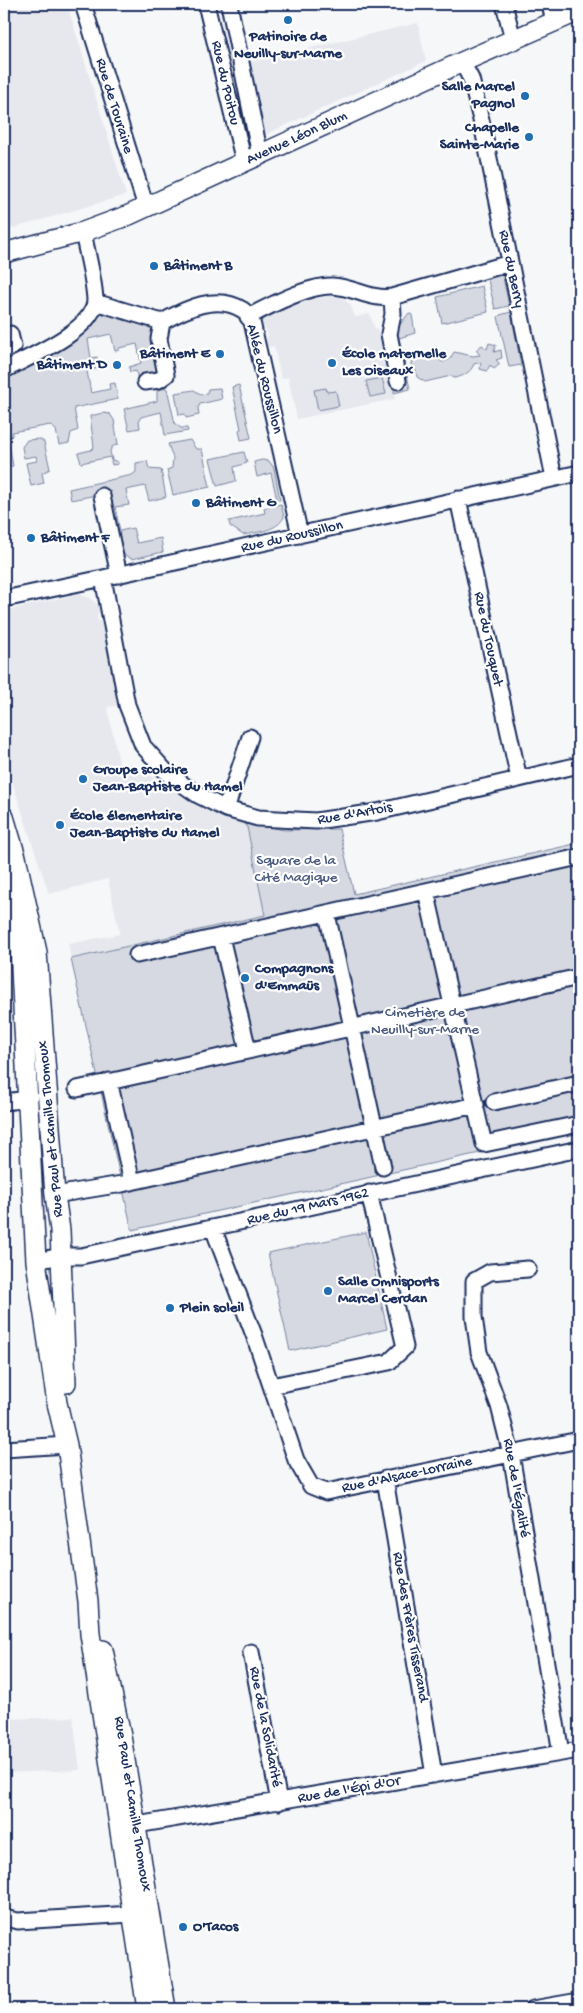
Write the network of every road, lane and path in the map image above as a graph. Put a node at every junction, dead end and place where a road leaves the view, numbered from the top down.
1 (83, 4) edge
2 (206, 4) edge
3 (228, 4) edge
4 (504, 4) edge
5 (550, 4) edge
6 (579, 11) edge
7 (554, 22) junction
8 (513, 40) junction
9 (462, 62) junction
10 (252, 159) junction
11 (146, 207) junction
12 (82, 232) junction
13 (6, 253) edge
14 (510, 263) junction
15 (392, 297) junction
16 (95, 302) junction
17 (248, 317) junction
18 (162, 322) junction
19 (10, 334) dead end
20 (4, 352) edge
21 (4, 370) edge
22 (398, 380) dead end
23 (146, 382) dead end
24 (578, 477) edge
25 (554, 478) junction
26 (102, 496) dead end
27 (458, 499) junction
28 (300, 535) junction
29 (119, 575) junction
30 (103, 578) junction
31 (4, 599) edge
32 (250, 737) dead end
33 (579, 765) edge
34 (519, 779) junction
35 (226, 808) junction
36 (4, 817) edge
37 (579, 857) edge
38 (4, 859) edge
39 (426, 891) junction
40 (327, 914) junction
41 (221, 937) junction
42 (137, 955) dead end
43 (579, 977) edge
44 (452, 1005) junction
45 (352, 1026) junction
46 (248, 1050) junction
47 (109, 1081) junction
48 (579, 1083) edge
49 (77, 1089) dead end
50 (29, 1099) junction
51 (4, 1102) edge
52 (476, 1106) junction
53 (579, 1124) edge
54 (374, 1128) junction
55 (579, 1149) edge
56 (383, 1167) dead end
57 (132, 1182) junction
58 (368, 1193) junction
59 (55, 1195) junction
60 (214, 1228) junction
61 (61, 1256) junction
62 (36, 1262) junction
63 (528, 1269) dead end
64 (271, 1386) junction
65 (579, 1440) edge
66 (67, 1445) junction
67 (4, 1449) edge
68 (511, 1454) junction
69 (385, 1479) junction
70 (251, 1652) dead end
71 (579, 1750) edge
72 (560, 1753) junction
73 (434, 1775) junction
74 (278, 1802) junction
75 (127, 1827) junction
76 (132, 1914) junction
77 (4, 1918) edge
78 (579, 2001) edge
79 (147, 2009) edge
80 (166, 2009) edge
81 (533, 2009) edge

1 - 11 street, Rue de Touraine
2 - 10 street, Rue du Poitou
3 - 10 street
4 - 8 street
5 - 7 street
6 - 7 main road, Avenue Léon Blum
7 - 8 main road, Avenue Léon Blum
8 - 9 main road, Avenue Léon Blum
9 - 10 main road, Avenue Léon Blum
9 - 14 street, Rue du Berry
10 - 11 main road, Avenue Léon Blum
11 - 12 main road, Avenue Léon Blum
12 - 13 main road, Avenue Léon Blum
12 - 16 street
14 - 15 street
14 - 25 street, Rue du Berry
15 - 17 street
15 - 22 street
16 - 18 street
16 - 21 street
17 - 18 street, Allée du Roussillon
17 - 28 street, Allée du Roussillon
18 - 23 street
19 - 20 street
24 - 25 street, Rue du Roussillon
25 - 27 street, Rue du Roussillon
26 - 29 street
27 - 28 street, Rue du Roussillon
27 - 34 street, Rue du Touquet
28 - 29 street, Rue du Roussillon
29 - 30 street, Rue du Roussillon
30 - 31 street, Rue du Roussillon
30 - 35 street, Rue d'Artois
32 - 35 street
33 - 34 street, Rue d'Artois
34 - 35 street, Rue d'Artois
36 - 59 main road, Rue Paul et Camille Thomoux
37 - 39 street
38 - 50 main road, Rue Paul et Camille Thomoux
39 - 40 street
39 - 44 street
40 - 41 street
40 - 45 street
41 - 42 street
41 - 46 street
43 - 44 street
44 - 45 street
44 - 52 street
45 - 46 street
45 - 54 street
46 - 47 street
47 - 49 street
47 - 57 street
48 - 52 street
50 - 51 street
50 - 62 main road, Rue Paul et Camille Thomoux
52 - 53 street
52 - 54 street
54 - 56 street
54 - 57 street
55 - 58 street, Rue du 19 Mars 1962
57 - 59 street
58 - 60 street, Rue du 19 Mars 1962
58 - 64 street
59 - 61 main road, Rue Paul et Camille Thomoux
60 - 61 street, Rue du 19 Mars 1962
60 - 64 street, Rue d'Alsace-Lorraine
61 - 62 street, Rue du 19 Mars 1962
61 - 66 main road, Rue Paul et Camille Thomoux
62 - 66 main road, Rue Paul et Camille Thomoux
63 - 68 street, Rue de l'Égalité
64 - 69 street, Rue d'Alsace-Lorraine
65 - 68 street, Rue d'Alsace-Lorraine
66 - 67 street
66 - 75 main road, Rue Paul et Camille Thomoux
68 - 69 street, Rue d'Alsace-Lorraine
68 - 72 street, Rue de l'Égalité
69 - 73 street, Rue des Frères Tisserand
70 - 74 street, Rue de la Solidarité
71 - 72 street, Rue de l'Épi d'Or
72 - 73 street, Rue de l'Épi d'Or
73 - 74 street, Rue de l'Épi d'Or
74 - 75 street, Rue de l'Épi d'Or
75 - 76 main road, Rue Paul et Camille Thomoux
75 - 80 main road, Rue Paul et Camille Thomoux
76 - 77 street
76 - 79 main road, Rue Paul et Camille Thomoux
78 - 81 street

